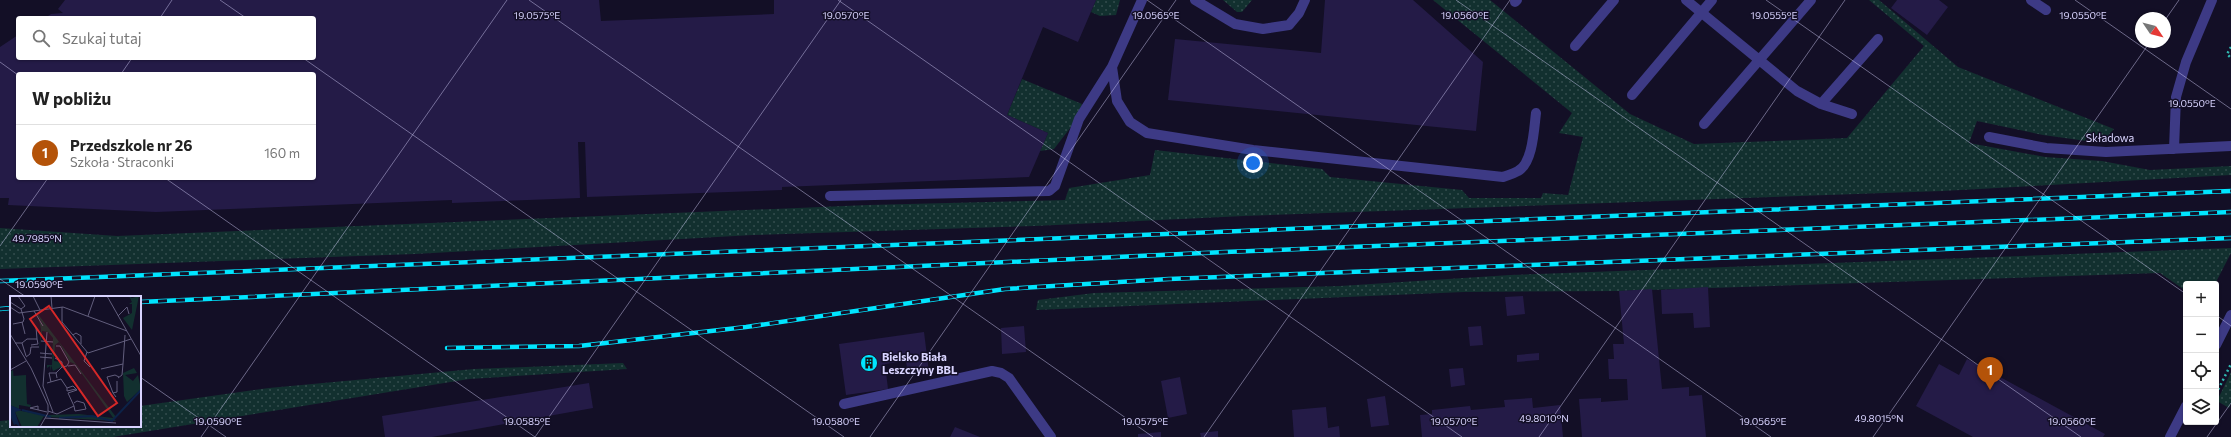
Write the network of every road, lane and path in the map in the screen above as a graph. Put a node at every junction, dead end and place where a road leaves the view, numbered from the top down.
1 (1142, 0) edge
2 (1195, 0) edge
3 (1305, 0) edge
4 (1614, 0) edge
5 (1686, 0) edge
6 (1712, 0) edge
7 (1811, 0) edge
8 (2031, 0) edge
9 (2212, 0) edge
10 (2046, 10) dead end
11 (1702, 12) junction
12 (1878, 39) dead end
13 (1575, 46) dead end
14 (2231, 47) edge
15 (2231, 58) edge
16 (1760, 60) junction
17 (1112, 67) junction
18 (1632, 95) dead end
19 (1821, 104) junction
20 (1536, 113) dead end
21 (1852, 114) dead end
22 (1704, 124) dead end
23 (1989, 137) dead end
24 (2231, 146) edge
25 (2174, 149) junction
26 (830, 196) dead end
27 (2231, 315) edge
28 (2219, 339) edge
29 (2231, 364) edge
30 (2218, 389) edge
31 (844, 404) dead end
32 (2183, 412) edge
33 (1051, 437) edge
34 (2170, 437) edge

1 - 17 street
2 - 3 street
4 - 13 street
5 - 11 street
6 - 11 street
7 - 16 street
8 - 10 street
9 - 25 street
11 - 16 street
11 - 18 street
12 - 19 street
14 - 15 path
16 - 19 street
16 - 22 street
17 - 20 street
17 - 26 street
19 - 21 street
23 - 25 street, Składowa
24 - 25 street, Składowa
27 - 28 street
29 - 30 path
31 - 33 street
32 - 34 street

